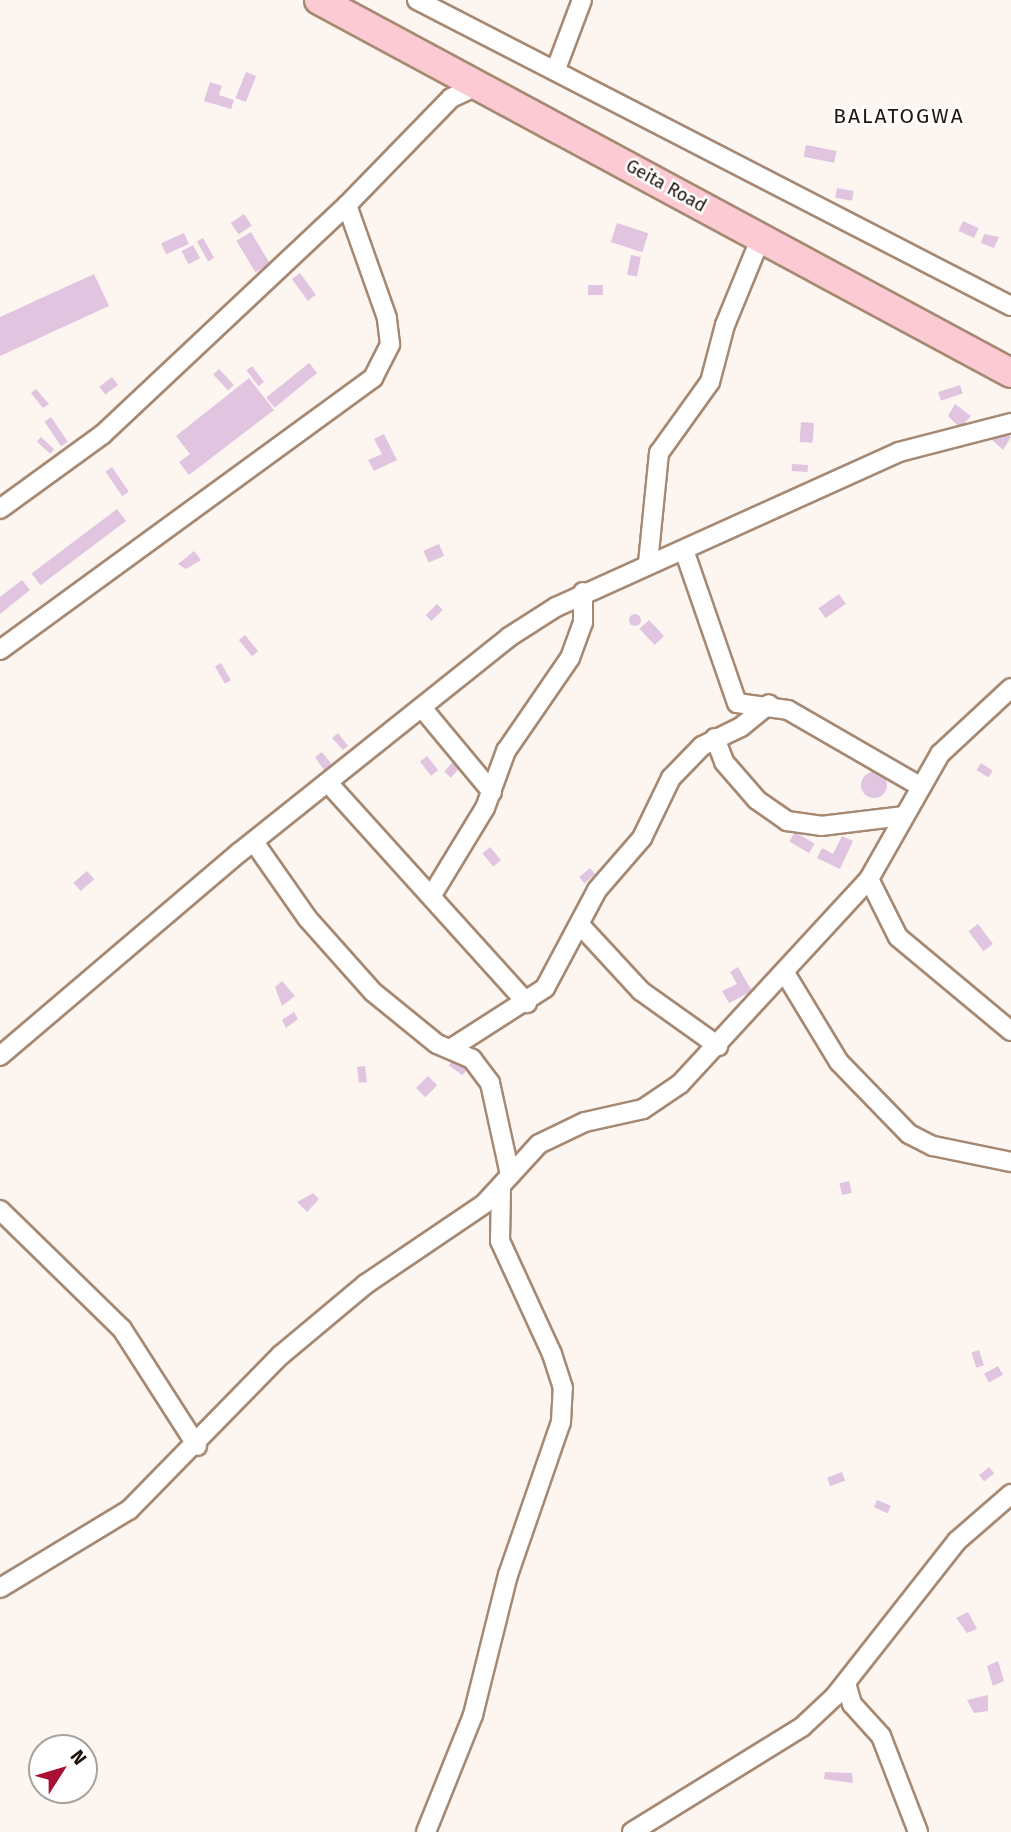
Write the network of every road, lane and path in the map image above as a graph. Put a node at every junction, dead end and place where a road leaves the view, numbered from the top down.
1 (319, 0) edge
2 (417, 0) edge
3 (582, 0) edge
4 (556, 69) junction
5 (481, 84) junction
6 (347, 205) junction
7 (767, 242) junction
8 (1011, 306) edge
9 (1011, 373) edge
10 (1011, 423) edge
11 (0, 509) edge
12 (684, 550) junction
13 (648, 564) junction
14 (583, 592) junction
15 (0, 650) edge
16 (1011, 688) edge
17 (769, 704) junction
18 (423, 709) junction
19 (715, 738) junction
20 (330, 785) junction
21 (918, 785) junction
22 (492, 792) junction
23 (904, 816) junction
24 (254, 842) junction
25 (869, 879) junction
26 (432, 895) junction
27 (581, 926) junction
28 (785, 972) junction
29 (527, 1003) junction
30 (1011, 1031) edge
31 (719, 1046) junction
32 (450, 1049) junction
33 (0, 1056) edge
34 (1011, 1162) edge
35 (505, 1182) junction
36 (0, 1210) edge
37 (197, 1446) junction
38 (1011, 1494) edge
39 (0, 1588) edge
40 (846, 1683) junction
41 (426, 1832) edge
42 (632, 1832) edge
43 (918, 1832) edge

1 - 5 highway, Geita Road
2 - 4 street
3 - 4 street
4 - 8 street
5 - 6 street
5 - 7 highway, Geita Road
6 - 11 street
6 - 15 street
7 - 9 highway, Geita Road
7 - 13 street
10 - 12 street
12 - 13 street
12 - 17 street
13 - 14 street
14 - 18 street
14 - 22 street
16 - 21 street
17 - 19 street
17 - 21 street
18 - 20 street
18 - 22 street
19 - 23 street
19 - 27 street
20 - 24 street
20 - 26 street
21 - 23 street
22 - 26 street
23 - 25 street
24 - 32 street
24 - 33 street
25 - 28 street
25 - 30 street
26 - 29 street
27 - 29 street
27 - 31 street
28 - 31 street
28 - 34 street
29 - 32 street
31 - 35 street
32 - 35 street
35 - 37 street
35 - 41 street
36 - 37 street
37 - 39 street
38 - 40 street
40 - 42 street
40 - 43 street

